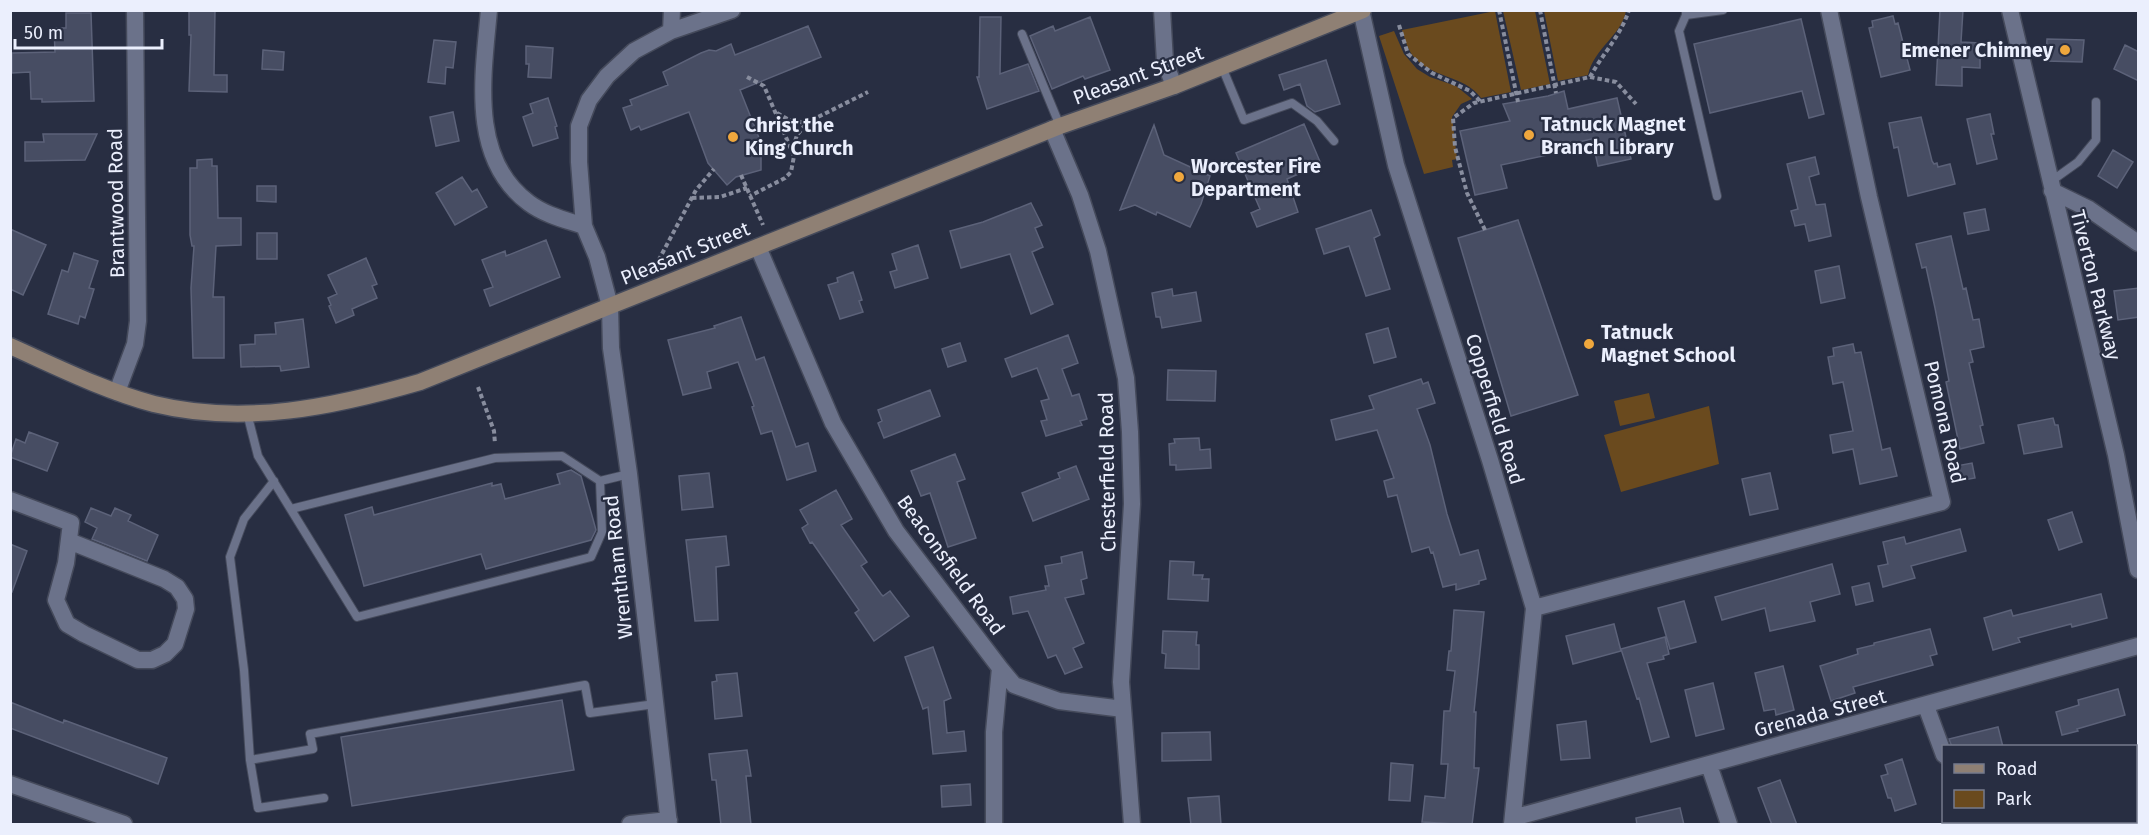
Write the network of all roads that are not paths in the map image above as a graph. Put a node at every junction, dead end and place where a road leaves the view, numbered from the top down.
1 (135, 10) edge
2 (489, 10) edge
3 (672, 10) edge
4 (732, 10) edge
5 (1162, 10) edge
6 (1723, 10) edge
7 (1829, 10) edge
8 (2010, 10) edge
9 (1362, 11) edge
10 (1686, 13) edge
11 (671, 31) junction
12 (1022, 34) dead end
13 (1222, 67) junction
14 (1174, 86) junction
15 (2096, 102) dead end
16 (1056, 127) junction
17 (1334, 141) dead end
18 (2051, 186) junction
19 (1717, 196) dead end
20 (584, 226) junction
21 (2139, 243) edge
22 (758, 247) junction
23 (609, 306) junction
24 (10, 346) edge
25 (117, 392) junction
26 (247, 413) junction
27 (629, 474) junction
28 (274, 481) junction
29 (600, 481) junction
30 (10, 500) edge
31 (291, 509) junction
32 (69, 542) junction
33 (2139, 570) edge
34 (1534, 608) junction
35 (2139, 646) edge
36 (1000, 668) junction
37 (655, 704) junction
38 (1926, 706) junction
39 (1123, 709) junction
40 (1942, 750) edge
41 (250, 760) junction
42 (1709, 765) junction
43 (10, 784) edge
44 (324, 798) dead end
45 (1513, 821) edge
46 (669, 823) edge
47 (124, 825) edge
48 (630, 825) edge
49 (994, 825) edge
50 (1132, 825) edge
51 (1729, 825) edge

1 - 25 street, Brantwood Road
2 - 20 street
3 - 11 street
4 - 11 street, Wrentham Road
5 - 14 street
6 - 10 lane
7 - 34 street, Pomona Road
8 - 18 street, Tiverton Parkway
9 - 13 main road, Pleasant Street
9 - 34 street, Copperfield Road
10 - 19 lane
11 - 20 street, Wrentham Road
12 - 16 lane
13 - 14 main road, Pleasant Street
13 - 17 lane
14 - 16 main road, Pleasant Street
15 - 18 lane
16 - 22 main road, Pleasant Street
16 - 39 street, Chesterfield Road
18 - 21 street
18 - 33 street, Tiverton Parkway
20 - 23 street, Wrentham Road
22 - 23 main road, Pleasant Street
22 - 36 street, Beaconsfield Road
23 - 26 main road, Pleasant Street
23 - 27 street, Wrentham Road
24 - 25 main road, Pleasant Street
25 - 26 main road, Pleasant Street
26 - 28 lane
27 - 29 lane
27 - 37 street, Wrentham Road
28 - 31 lane
28 - 41 lane
29 - 31 lane
29 - 31 lane
30 - 32 street
32 - 32 street
34 - 45 street, Copperfield Road
35 - 38 street, Grenada Street
36 - 39 street, Beaconsfield Road
36 - 49 street
37 - 41 lane
37 - 46 street, Wrentham Road
38 - 40 street
38 - 42 street, Grenada Street
39 - 50 street, Chesterfield Road
41 - 44 lane
42 - 45 street, Grenada Street
42 - 51 street
43 - 47 street
46 - 48 street

